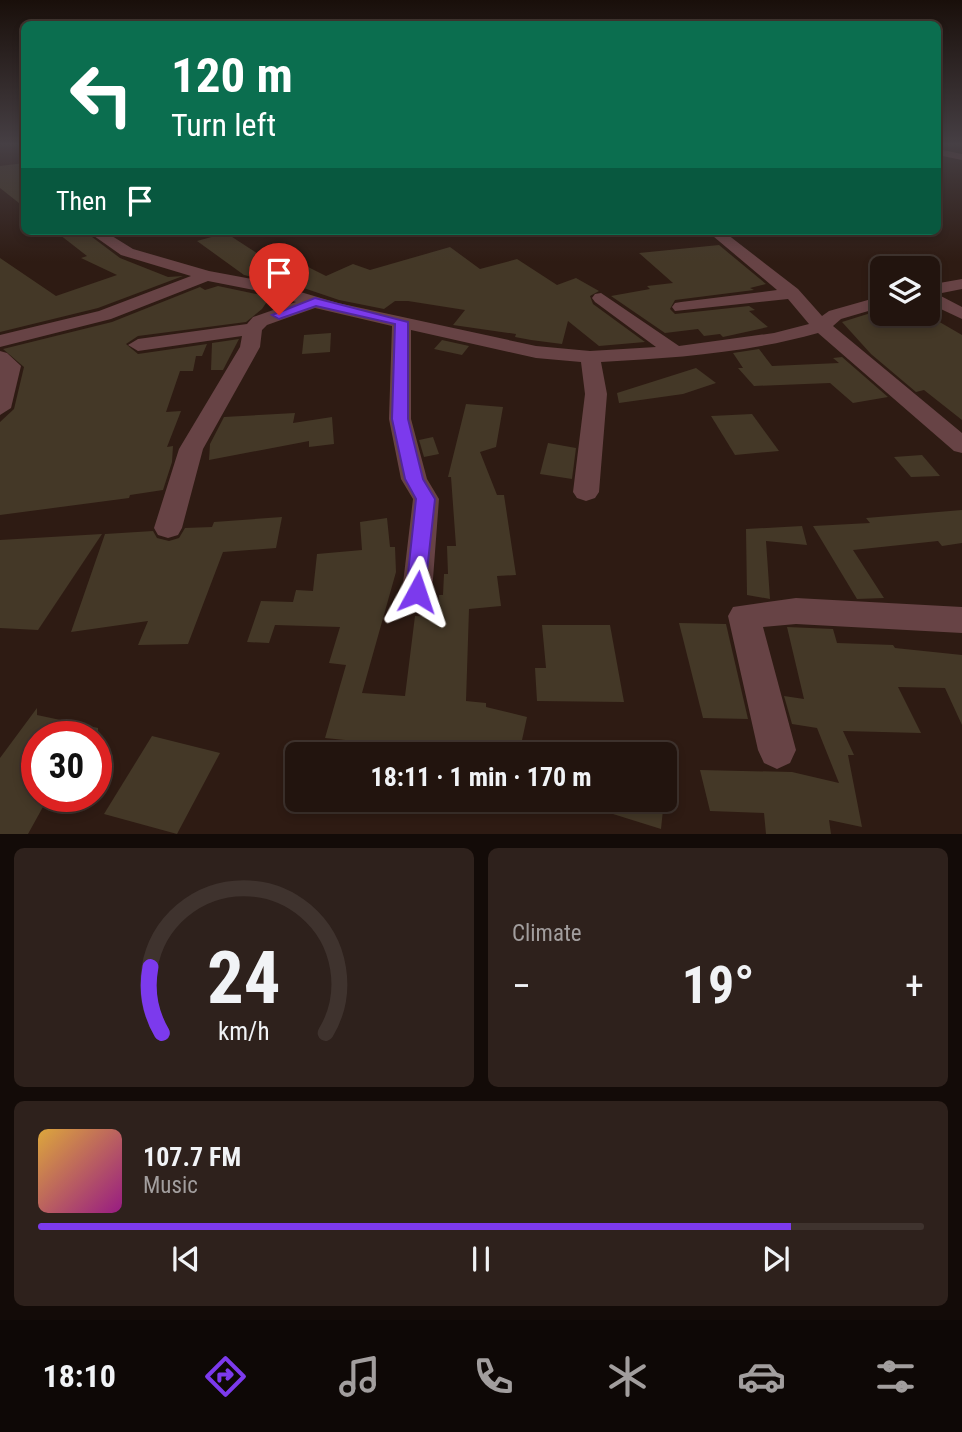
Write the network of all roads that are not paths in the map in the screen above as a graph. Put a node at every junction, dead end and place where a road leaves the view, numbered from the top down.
1 (100, 235) edge
2 (719, 235) edge
3 (207, 276) junction
4 (962, 284) edge
5 (940, 287) edge
6 (792, 293) junction
7 (601, 298) dead end
8 (315, 302) junction
9 (940, 302) edge
10 (870, 305) edge
11 (681, 307) dead end
12 (962, 314) edge
13 (402, 322) junction
14 (821, 326) junction
15 (253, 329) junction
16 (0, 341) edge
17 (138, 345) dead end
18 (675, 352) junction
19 (0, 357) edge
20 (590, 357) junction
21 (0, 408) edge
22 (957, 436) edge
23 (586, 492) dead end
24 (168, 528) dead end
25 (417, 592) dead end
26 (962, 620) edge
27 (776, 750) dead end

1 - 3 street
2 - 6 street
3 - 8 street
3 - 16 street
4 - 5 street
6 - 11 street
6 - 14 street
7 - 18 street
8 - 13 street
8 - 15 street
9 - 12 street
10 - 14 street
13 - 20 street
13 - 25 street
14 - 18 street
14 - 22 street
15 - 17 street
15 - 24 street
18 - 20 street
19 - 21 street
20 - 23 street
26 - 27 street

